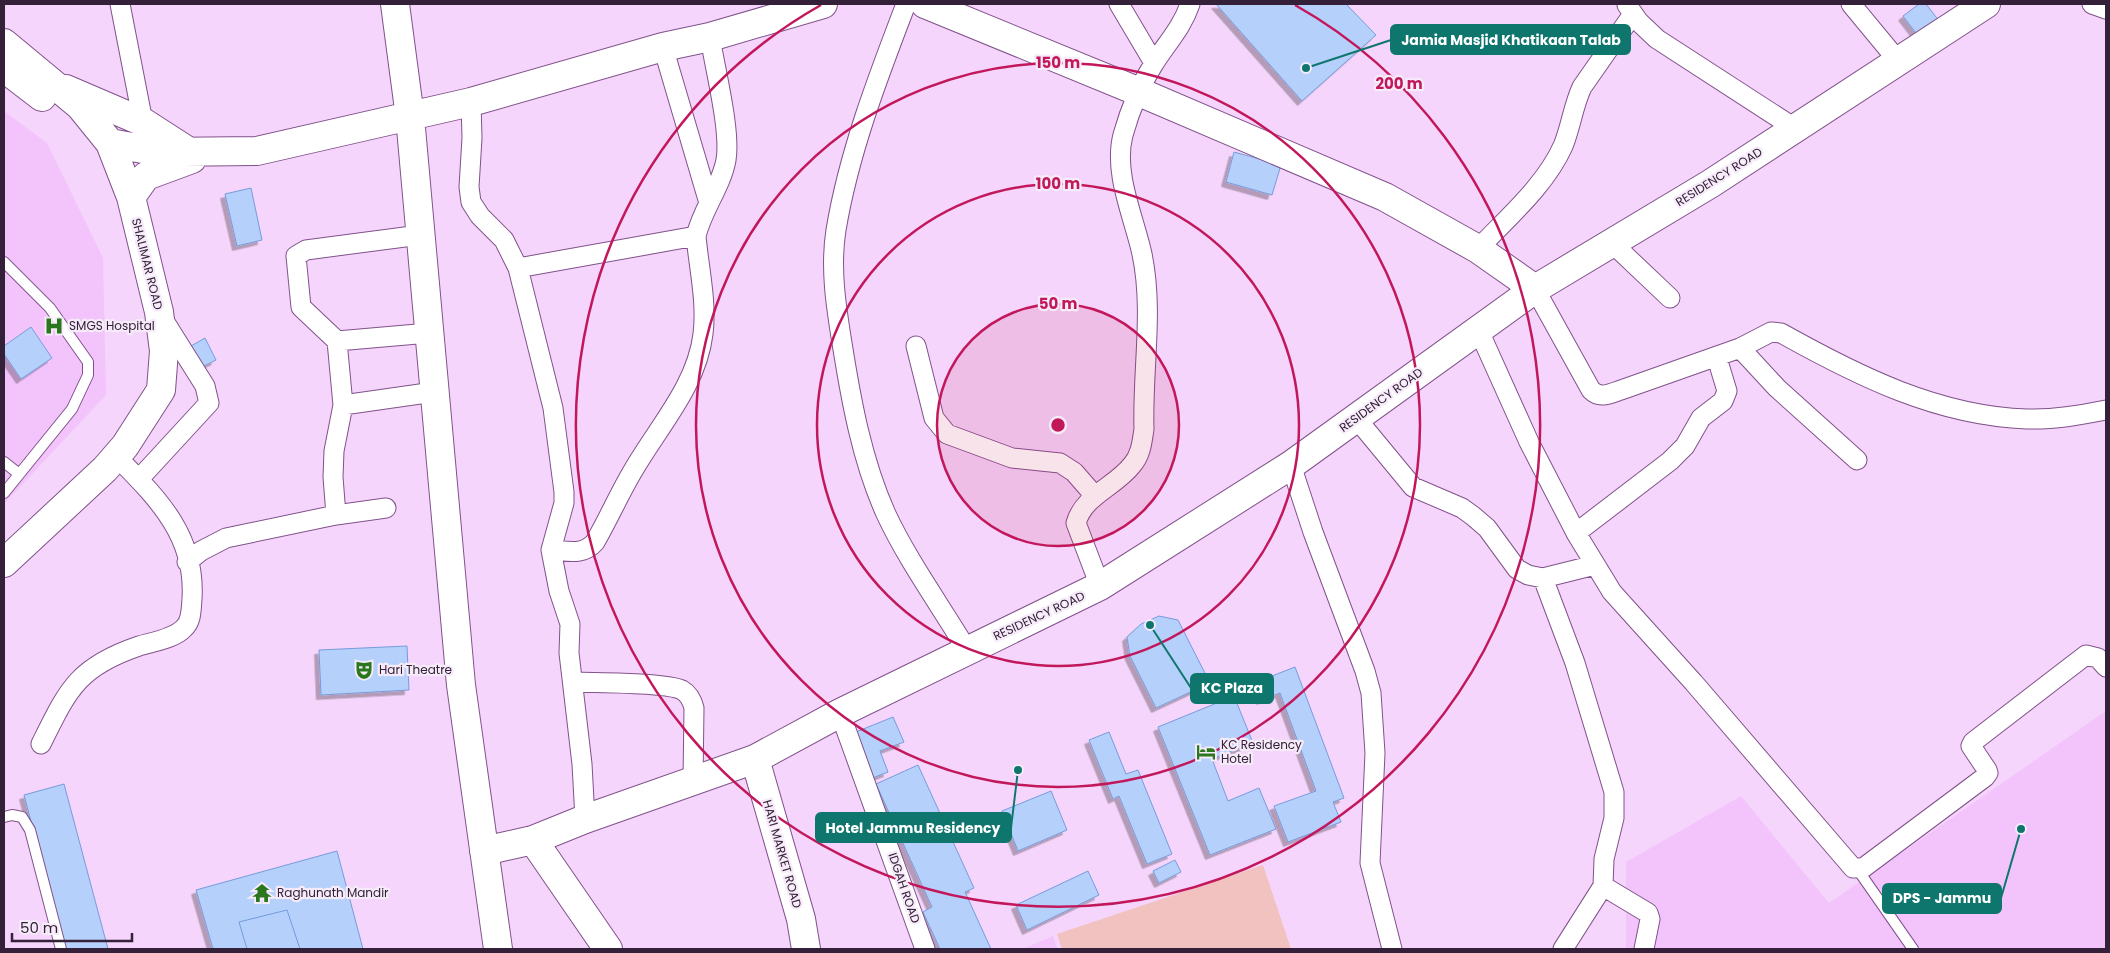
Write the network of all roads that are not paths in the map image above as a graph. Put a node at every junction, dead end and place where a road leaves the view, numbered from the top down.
1 (120, 4) edge
2 (396, 4) edge
3 (823, 4) edge
4 (906, 4) edge
5 (925, 4) edge
6 (1119, 4) edge
7 (1190, 4) edge
8 (1851, 4) edge
9 (1986, 4) edge
10 (2092, 4) edge
11 (1630, 9) edge
12 (2106, 9) edge
13 (710, 37) junction
14 (4, 43) edge
15 (663, 46) junction
16 (1900, 62) junction
17 (1154, 63) junction
18 (4, 68) edge
19 (58, 86) junction
20 (1138, 91) junction
21 (471, 102) junction
22 (410, 117) junction
23 (143, 122) junction
24 (1796, 128) junction
25 (110, 143) junction
26 (201, 152) junction
27 (130, 197) junction
28 (709, 203) junction
29 (420, 235) junction
30 (696, 236) junction
31 (1612, 243) junction
32 (1478, 249) junction
33 (4, 262) edge
34 (518, 268) junction
35 (1535, 289) junction
36 (1670, 298) dead end
37 (160, 312) junction
38 (1479, 331) junction
39 (429, 333) junction
40 (337, 341) junction
41 (916, 346) dead end
42 (1740, 348) junction
43 (1717, 358) junction
44 (434, 392) junction
45 (343, 404) junction
46 (2106, 410) edge
47 (1356, 418) junction
48 (116, 456) junction
49 (1857, 460) dead end
50 (4, 462) edge
51 (1292, 465) junction
52 (19, 474) junction
53 (138, 479) junction
54 (4, 492) edge
55 (1095, 496) junction
56 (386, 508) dead end
57 (336, 515) junction
58 (1576, 533) junction
59 (4, 541) edge
60 (551, 550) junction
61 (187, 562) junction
62 (4, 563) edge
63 (1595, 565) junction
64 (1543, 578) junction
65 (1100, 586) junction
66 (967, 650) junction
67 (2106, 667) edge
68 (574, 682) junction
69 (840, 713) junction
70 (41, 744) dead end
71 (755, 759) junction
72 (693, 781) junction
73 (4, 817) edge
74 (585, 819) junction
75 (533, 840) junction
76 (484, 851) junction
77 (1858, 870) junction
78 (1603, 886) junction
79 (604, 942) edge
80 (62, 949) edge
81 (498, 949) edge
82 (806, 949) edge
83 (925, 949) edge
84 (1392, 949) edge
85 (1562, 949) edge
86 (1644, 949) edge
87 (1913, 949) edge

1 - 23 street
2 - 22 main road
3 - 13 main road
4 - 66 street
5 - 20 main road
6 - 17 street
7 - 17 street
8 - 16 street
9 - 16 main road, RESIDENCY ROAD
10 - 12 street
11 - 24 street
11 - 32 street
13 - 15 main road
13 - 28 street
14 - 19 main road, SHALIMAR ROAD
15 - 21 main road
15 - 28 street
16 - 24 main road, RESIDENCY ROAD
17 - 20 street
18 - 59 main road
19 - 23 main road
19 - 25 main road, SHALIMAR ROAD
20 - 32 main road
20 - 55 street
21 - 22 main road
21 - 34 street
22 - 26 main road
22 - 29 main road
23 - 26 main road
24 - 31 main road, RESIDENCY ROAD
25 - 26 main road
25 - 27 main road, SHALIMAR ROAD
26 - 27 main road
27 - 37 main road, SHALIMAR ROAD
28 - 30 street
29 - 39 main road
29 - 40 street
30 - 34 street
30 - 60 street
31 - 35 main road, RESIDENCY ROAD
31 - 36 street
32 - 35 main road
33 - 52 lane
34 - 60 street
35 - 38 main road, RESIDENCY ROAD
35 - 43 street
37 - 48 main road, SHALIMAR ROAD
37 - 53 street
38 - 47 main road, RESIDENCY ROAD
38 - 58 street
39 - 40 street
39 - 44 main road
40 - 45 street
41 - 55 street
42 - 43 street
42 - 46 street
42 - 49 street
43 - 58 street
44 - 45 street
44 - 76 main road
45 - 57 street
47 - 51 main road, RESIDENCY ROAD
47 - 64 street
48 - 53 street
48 - 62 main road, SHALIMAR ROAD
50 - 52 lane
51 - 65 main road, RESIDENCY ROAD
51 - 84 street
52 - 54 lane
53 - 61 street
55 - 65 street
56 - 57 street
57 - 61 street
58 - 63 street
60 - 68 street
61 - 70 street
63 - 64 street
63 - 77 street
64 - 78 street
65 - 66 main road, RESIDENCY ROAD
66 - 69 main road, RESIDENCY ROAD
67 - 77 street
68 - 72 street
68 - 74 street
69 - 71 main road, RESIDENCY ROAD
69 - 83 street, IDGAH ROAD
71 - 72 main road, RESIDENCY ROAD
71 - 82 main road, HARI MARKET ROAD
72 - 74 main road, RESIDENCY ROAD
73 - 80 lane
74 - 75 main road, RESIDENCY ROAD
75 - 76 main road, RESIDENCY ROAD
75 - 79 main road
76 - 81 main road
77 - 87 lane
78 - 85 street
78 - 86 street

